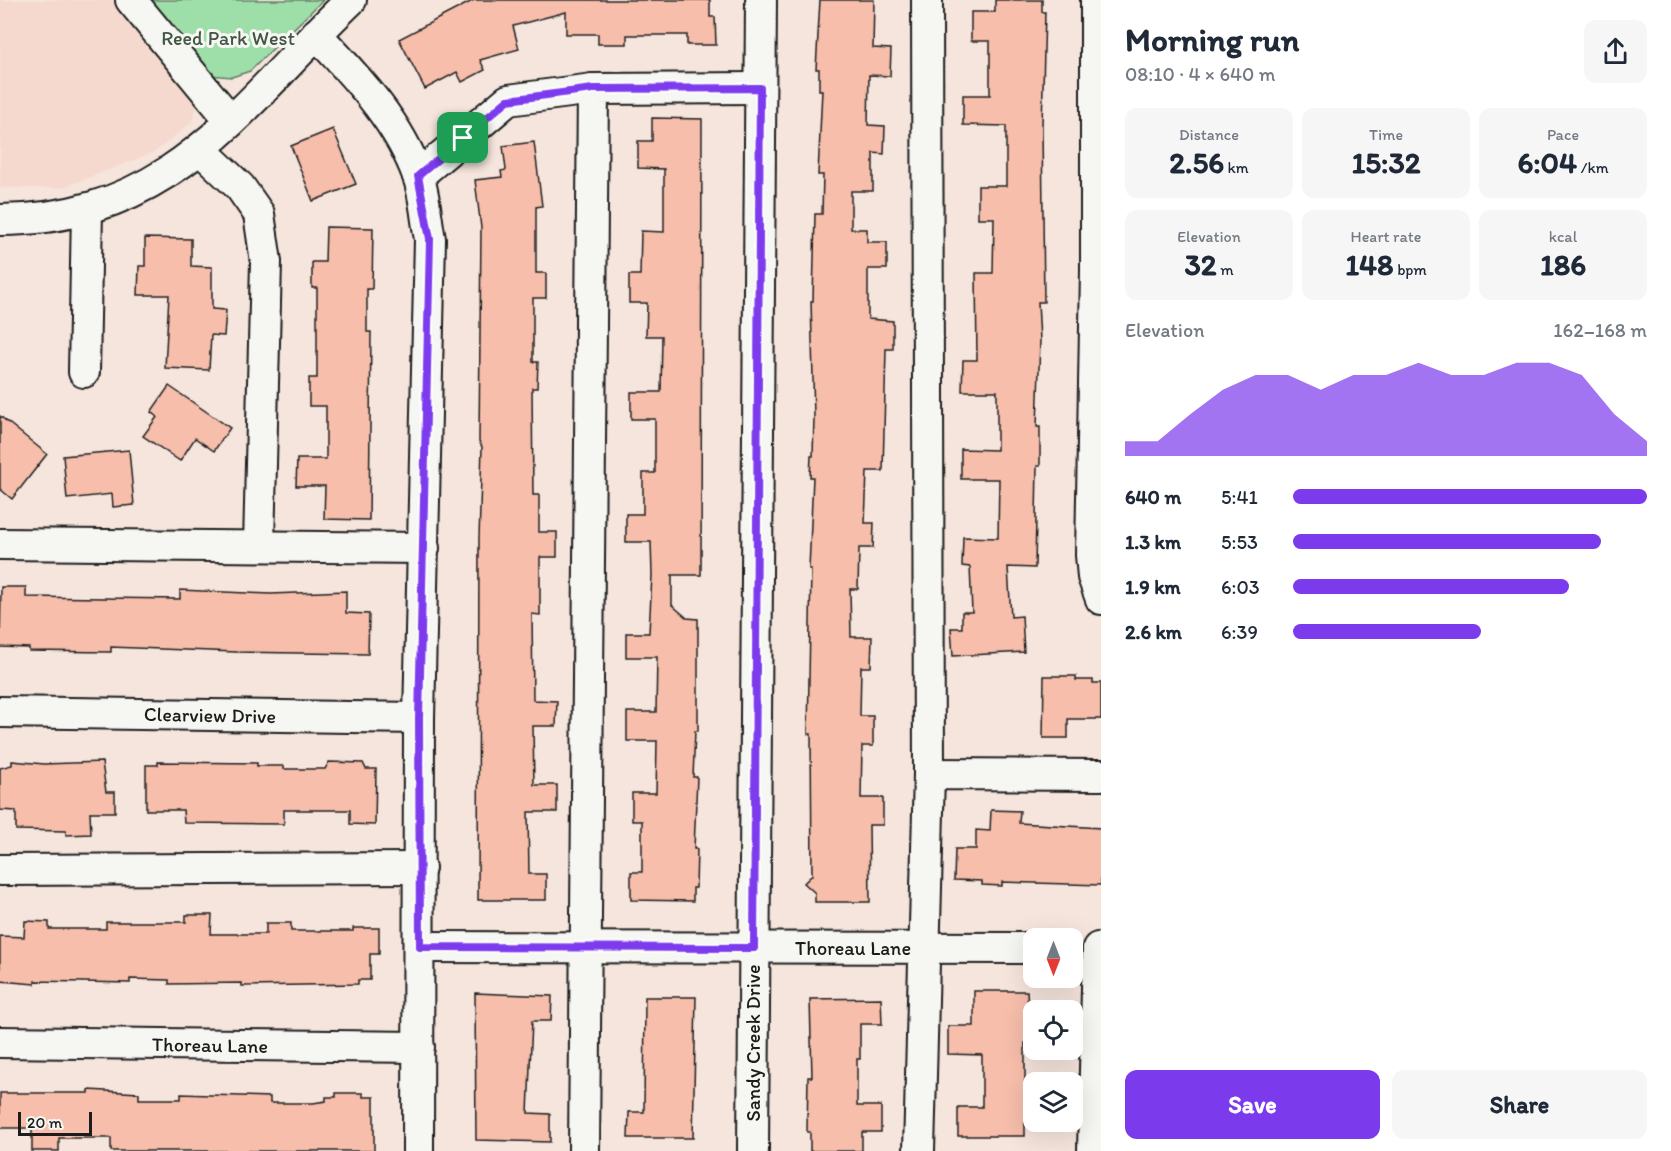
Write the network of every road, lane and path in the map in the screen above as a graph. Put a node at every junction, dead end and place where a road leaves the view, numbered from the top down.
1 (131, 0) edge
2 (351, 0) edge
3 (761, 0) edge
4 (927, 0) edge
5 (1096, 0) edge
6 (316, 34) junction
7 (760, 88) junction
8 (593, 89) junction
9 (1099, 91) edge
10 (231, 121) junction
11 (201, 150) junction
12 (418, 176) junction
13 (87, 210) junction
14 (0, 220) edge
15 (1099, 270) edge
16 (84, 372) dead end
17 (1097, 434) edge
18 (0, 544) edge
19 (259, 545) junction
20 (424, 548) junction
21 (1100, 598) edge
22 (0, 712) edge
23 (419, 718) junction
24 (929, 774) junction
25 (1101, 775) edge
26 (420, 868) junction
27 (0, 870) edge
28 (420, 947) junction
29 (586, 947) junction
30 (754, 948) junction
31 (923, 948) junction
32 (1023, 948) edge
33 (1091, 948) edge
34 (0, 1042) edge
35 (419, 1047) junction
36 (418, 1151) edge
37 (584, 1151) edge
38 (753, 1151) edge
39 (919, 1151) edge
40 (1093, 1151) edge

1 - 10 street
2 - 6 street
3 - 7 street, Sandy Creek Drive
4 - 24 street
5 - 9 street
6 - 10 street
6 - 12 street
7 - 8 street
7 - 30 street, Sandy Creek Drive
8 - 12 street
8 - 29 street
9 - 15 street
10 - 11 street
11 - 13 street
11 - 19 street
12 - 20 street
13 - 14 street
13 - 16 street
15 - 17 street
17 - 21 street
18 - 19 street
19 - 20 street
20 - 23 street
22 - 23 street, Clearview Drive
23 - 26 street
24 - 25 street
24 - 31 street
26 - 27 street
26 - 28 street
28 - 29 street, Thoreau Lane
28 - 35 street
29 - 30 street, Thoreau Lane
29 - 37 street
30 - 31 street, Thoreau Lane
30 - 38 street, Sandy Creek Drive
31 - 32 street, Thoreau Lane
31 - 39 street
33 - 40 street
34 - 35 street, Thoreau Lane
35 - 36 street

